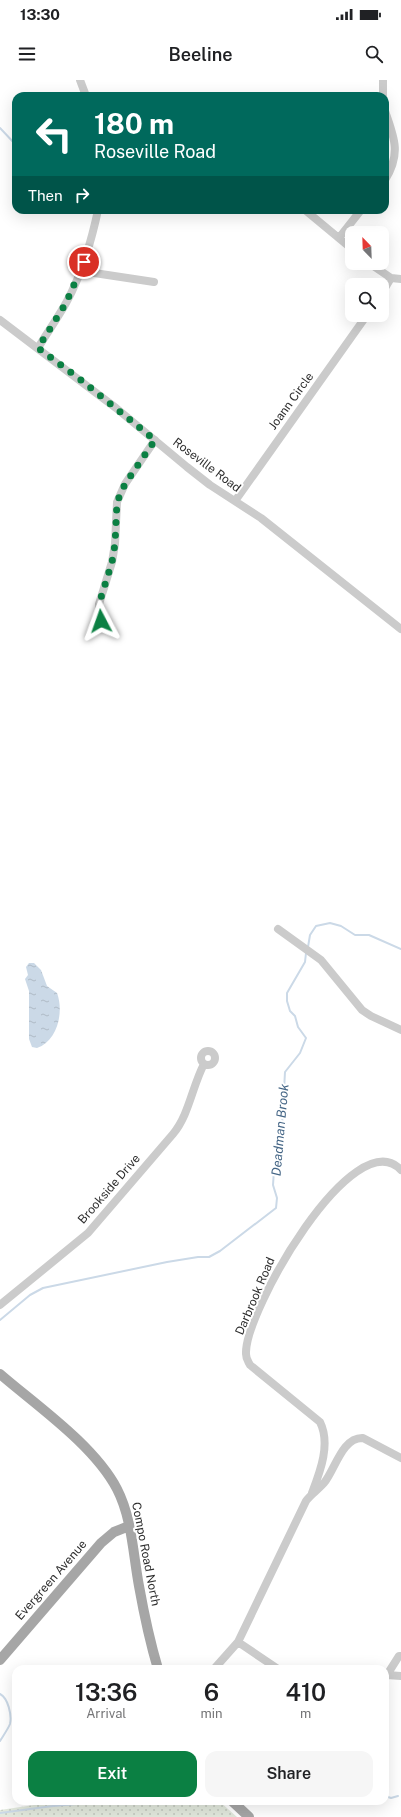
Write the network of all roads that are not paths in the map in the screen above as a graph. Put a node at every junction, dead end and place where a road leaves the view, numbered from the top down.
1 (80, 80) edge
2 (383, 80) edge
3 (84, 92) edge
4 (383, 92) edge
5 (389, 122) edge
6 (389, 174) edge
7 (97, 214) edge
8 (310, 214) edge
9 (358, 214) edge
10 (339, 238) junction
11 (345, 243) edge
12 (379, 270) edge
13 (81, 271) junction
14 (391, 278) junction
15 (401, 278) edge
16 (389, 281) edge
17 (154, 282) dead end
18 (0, 320) edge
19 (362, 322) edge
20 (38, 348) junction
21 (155, 440) junction
22 (235, 501) junction
23 (101, 621) dead end
24 (401, 629) edge
25 (278, 929) dead end
26 (401, 1030) edge
27 (204, 1064) dead end
28 (401, 1170) edge
29 (0, 1305) edge
30 (0, 1374) edge
31 (401, 1458) edge
32 (312, 1493) junction
33 (129, 1526) junction
34 (238, 1642) junction
35 (401, 1656) edge
36 (0, 1660) edge
37 (157, 1665) edge
38 (218, 1665) edge
39 (272, 1665) edge
40 (389, 1672) edge
41 (401, 1676) edge
42 (389, 1677) edge
43 (236, 1805) edge
44 (249, 1817) edge

1 - 3 street
2 - 4 street
5 - 6 street
7 - 13 street
8 - 10 street
9 - 10 street
10 - 11 street
12 - 14 street
13 - 17 street
13 - 20 street
14 - 15 street
14 - 16 street
18 - 20 street, Roseville Road
19 - 22 street, Joann Circle
20 - 21 street, Roseville Road
21 - 22 street, Roseville Road
21 - 23 street
22 - 24 street, Roseville Road
25 - 26 street
27 - 29 street, Brookside Drive
28 - 32 street, Darbrook Road
30 - 33 main road, Compo Road North
31 - 32 street, Darbrook Road
32 - 34 street, Darbrook Road
33 - 36 main road, Evergreen Avenue
33 - 37 main road, Compo Road North
34 - 38 street, Darbrook Road
34 - 39 street
35 - 40 street
41 - 42 street
43 - 44 main road

